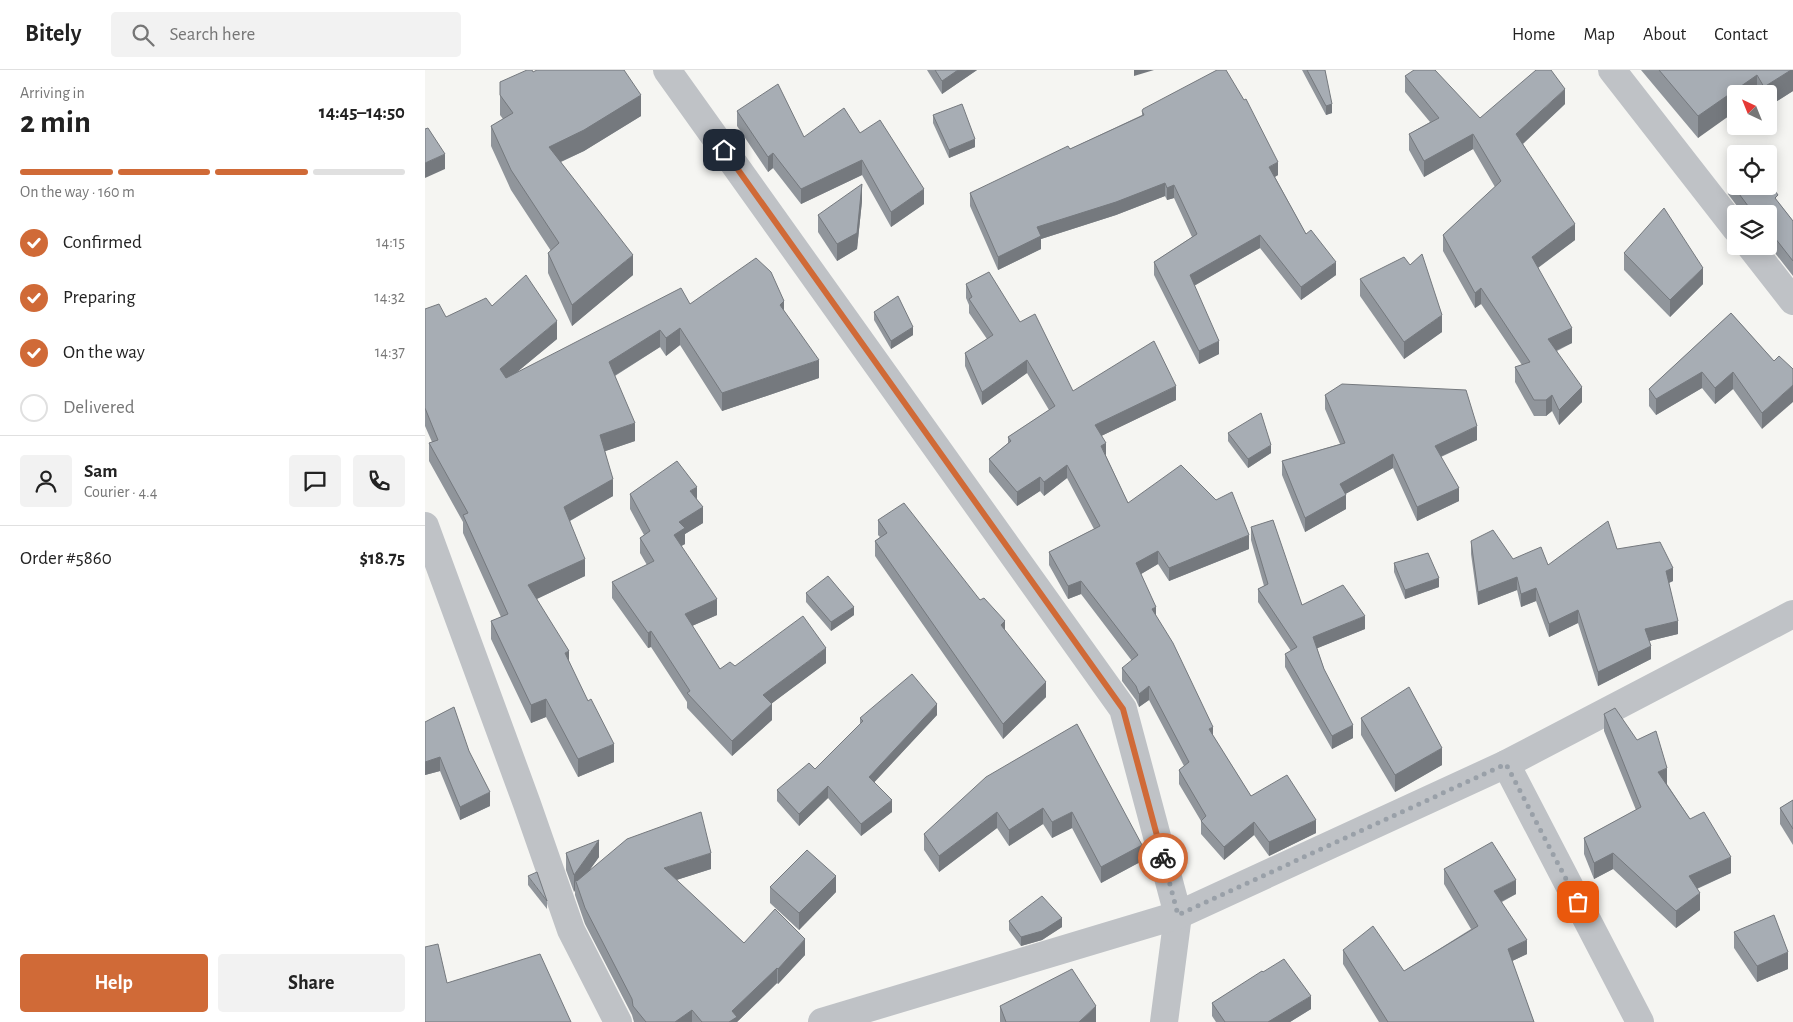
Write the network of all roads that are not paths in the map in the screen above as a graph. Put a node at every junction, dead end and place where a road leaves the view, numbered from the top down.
1 (667, 70) edge
2 (1612, 70) edge
3 (1727, 217) edge
4 (1757, 255) edge
5 (1793, 301) edge
6 (425, 526) edge
7 (1793, 614) edge
8 (1506, 764) junction
9 (1178, 915) junction
10 (617, 1022) edge
11 (822, 1022) edge
12 (1164, 1022) edge
13 (1641, 1022) edge

1 - 9 street
2 - 3 street
4 - 5 street
6 - 10 street
7 - 8 street
8 - 9 street
8 - 13 street
9 - 11 street
9 - 12 street

